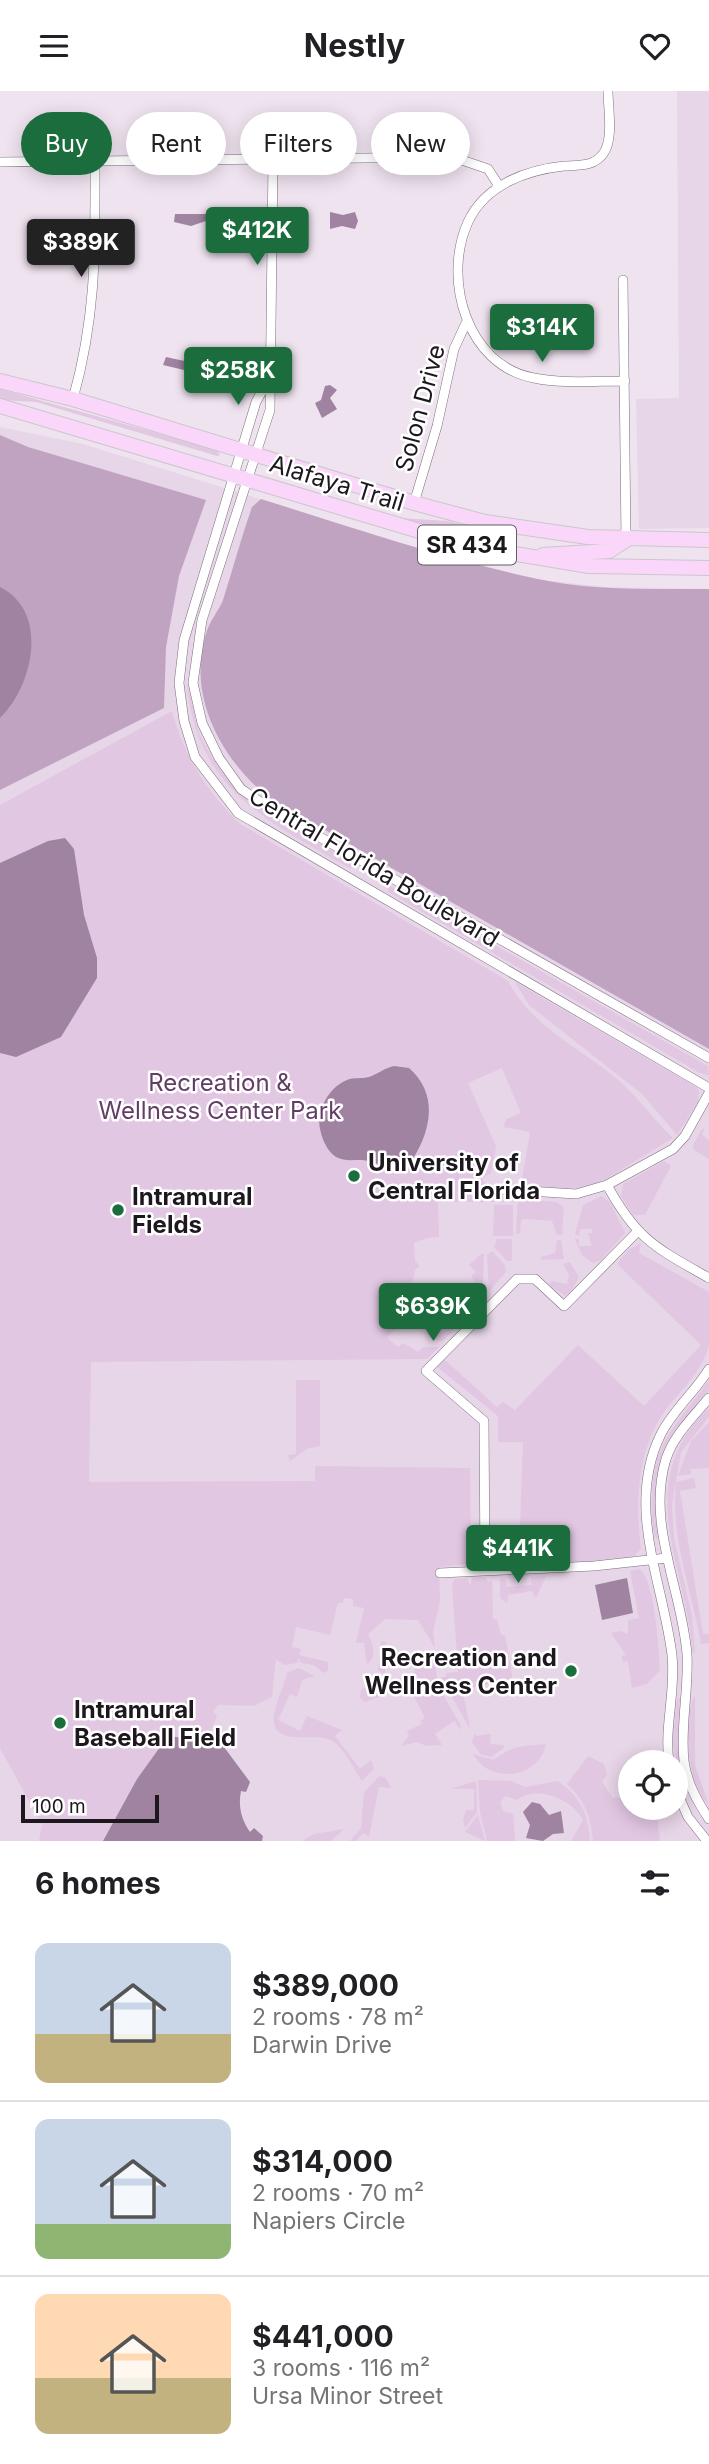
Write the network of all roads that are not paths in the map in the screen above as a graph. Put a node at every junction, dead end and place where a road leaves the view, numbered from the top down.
1 (608, 91) edge
2 (357, 158) edge
3 (240, 159) edge
4 (112, 160) edge
5 (0, 162) edge
6 (21, 162) edge
7 (95, 175) edge
8 (273, 175) edge
9 (499, 186) junction
10 (623, 280) dead end
11 (466, 323) junction
12 (269, 378) junction
13 (0, 381) edge
14 (625, 381) junction
15 (73, 399) junction
16 (0, 406) edge
17 (241, 450) junction
18 (255, 454) junction
19 (240, 477) junction
20 (414, 503) junction
21 (626, 540) junction
22 (709, 540) edge
23 (517, 556) junction
24 (709, 568) edge
25 (709, 1058) edge
26 (709, 1091) edge
27 (607, 1185) junction
28 (498, 1189) dead end
29 (637, 1232) junction
30 (709, 1278) edge
31 (709, 1369) edge
32 (709, 1398) edge
33 (667, 1558) junction
34 (652, 1560) junction
35 (485, 1571) junction
36 (440, 1573) dead end
37 (687, 1678) junction
38 (672, 1679) junction
39 (669, 1750) edge
40 (688, 1817) edge
41 (709, 1819) edge
42 (707, 1841) edge

1 - 9 street
2 - 9 street
3 - 4 street
5 - 6 street
7 - 15 street
8 - 12 street, Central Florida Boulevard
9 - 11 street
10 - 14 street
11 - 14 street
11 - 20 street, Solon Drive
12 - 17 street, Central Florida Boulevard
12 - 18 street, Central Florida Boulevard
13 - 15 main road, Alafaya Trail / SR 434
14 - 21 street
15 - 17 main road, Alafaya Trail / SR 434
16 - 19 main road, Alafaya Trail / SR 434
17 - 18 main road, Alafaya Trail / SR 434
17 - 19 street, Central Florida Boulevard
18 - 19 street, Central Florida Boulevard
18 - 20 main road, Alafaya Trail / SR 434
19 - 23 main road, Alafaya Trail / SR 434
19 - 25 street, Central Florida Boulevard
19 - 26 street, Central Florida Boulevard
20 - 21 main road, Alafaya Trail / SR 434
21 - 22 main road, Alafaya Trail / SR 434
21 - 23 main road
23 - 24 main road, Alafaya Trail / SR 434
26 - 27 street
27 - 28 street
27 - 29 street
29 - 30 street
29 - 35 street
31 - 34 street
32 - 33 street
33 - 34 street
33 - 37 street
34 - 35 street
34 - 38 street
35 - 36 street
37 - 38 street
37 - 41 street
38 - 39 street
40 - 42 street

